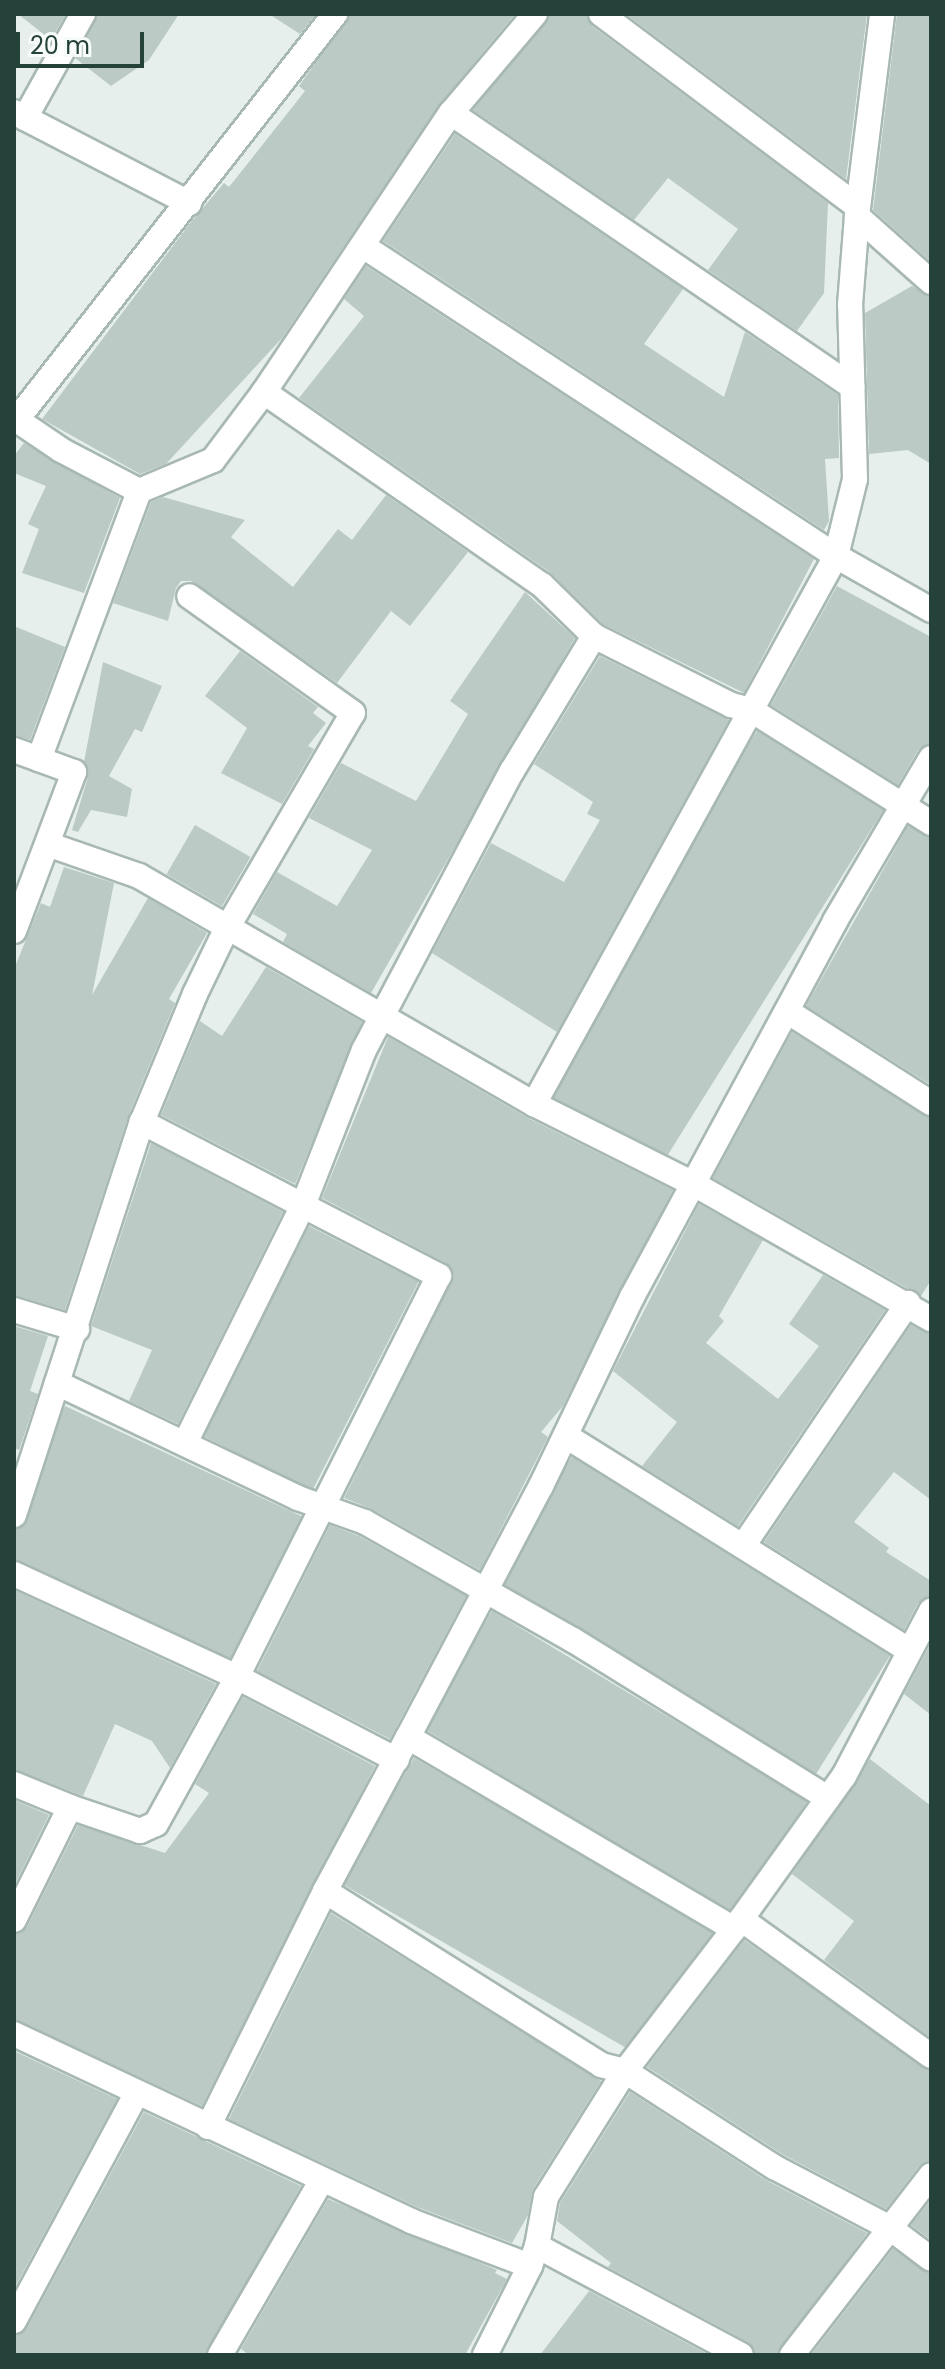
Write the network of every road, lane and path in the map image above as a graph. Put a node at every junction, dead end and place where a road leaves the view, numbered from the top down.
1 (83, 14) edge
2 (335, 14) edge
3 (535, 14) edge
4 (601, 14) edge
5 (882, 14) edge
6 (451, 113) junction
7 (20, 115) edge
8 (189, 203) junction
9 (857, 211) junction
10 (363, 246) junction
11 (931, 282) edge
12 (853, 387) junction
13 (264, 392) junction
14 (16, 418) edge
15 (139, 491) junction
16 (836, 556) junction
17 (189, 596) dead end
18 (931, 610) edge
19 (594, 636) junction
20 (751, 710) junction
21 (14, 750) edge
22 (931, 758) edge
23 (39, 759) junction
24 (905, 804) junction
25 (931, 823) edge
26 (50, 845) junction
27 (226, 930) junction
28 (14, 931) edge
29 (787, 1011) junction
30 (383, 1017) junction
31 (931, 1103) edge
32 (534, 1104) junction
33 (142, 1122) junction
34 (694, 1184) junction
35 (304, 1203) junction
36 (908, 1303) junction
37 (14, 1310) edge
38 (931, 1319) edge
39 (77, 1329) junction
40 (57, 1383) junction
41 (566, 1436) junction
42 (185, 1443) junction
43 (324, 1507) junction
44 (14, 1515) edge
45 (743, 1546) junction
46 (14, 1574) edge
47 (484, 1587) junction
48 (931, 1611) edge
49 (907, 1649) junction
50 (237, 1677) junction
51 (408, 1737) junction
52 (397, 1760) junction
53 (14, 1784) edge
54 (828, 1798) junction
55 (70, 1807) junction
56 (325, 1891) junction
57 (14, 1920) edge
58 (738, 1924) junction
59 (14, 2034) edge
60 (931, 2056) edge
61 (625, 2071) junction
62 (137, 2093) junction
63 (208, 2127) junction
64 (931, 2175) edge
65 (322, 2180) junction
66 (890, 2228) junction
67 (533, 2256) junction
68 (931, 2259) edge
69 (14, 2321) edge
70 (220, 2355) edge
71 (485, 2355) edge
72 (741, 2355) edge
73 (792, 2355) edge

1 - 7 street
2 - 8 street
3 - 6 street
4 - 9 street
5 - 9 street
6 - 10 street
6 - 12 street
7 - 8 street
8 - 14 street
9 - 11 street
9 - 12 street
10 - 13 street
10 - 16 street
12 - 16 street
13 - 15 street
13 - 19 street
14 - 15 street
15 - 23 street
16 - 18 street
16 - 20 street
17 - 27 street
19 - 20 street
19 - 30 street
20 - 24 street
20 - 32 street
21 - 23 street
22 - 24 street
23 - 26 street
24 - 25 street
24 - 29 street
26 - 27 street
26 - 28 street
27 - 30 street
27 - 33 street
29 - 31 street
29 - 34 street
30 - 32 street
30 - 35 street
32 - 34 street
33 - 35 street
33 - 39 street
34 - 36 street
34 - 41 street
35 - 42 street
35 - 43 street
36 - 38 street
36 - 45 street
37 - 39 street
39 - 40 street
40 - 42 street
40 - 44 street
41 - 45 street
41 - 47 street
42 - 43 street
43 - 47 street
43 - 50 street
45 - 49 street
46 - 50 street
47 - 51 street
47 - 54 street
48 - 49 street
49 - 54 street
50 - 52 street
50 - 55 street
51 - 52 street
51 - 58 street
52 - 56 street
53 - 55 street
54 - 58 street
55 - 57 street
56 - 61 street
56 - 63 street
58 - 60 street
58 - 61 street
59 - 62 street
61 - 66 street
61 - 67 street
62 - 63 street
62 - 69 street
63 - 65 street
64 - 66 street
65 - 67 street
65 - 70 street
66 - 68 street
66 - 73 street
67 - 71 street
67 - 72 street

